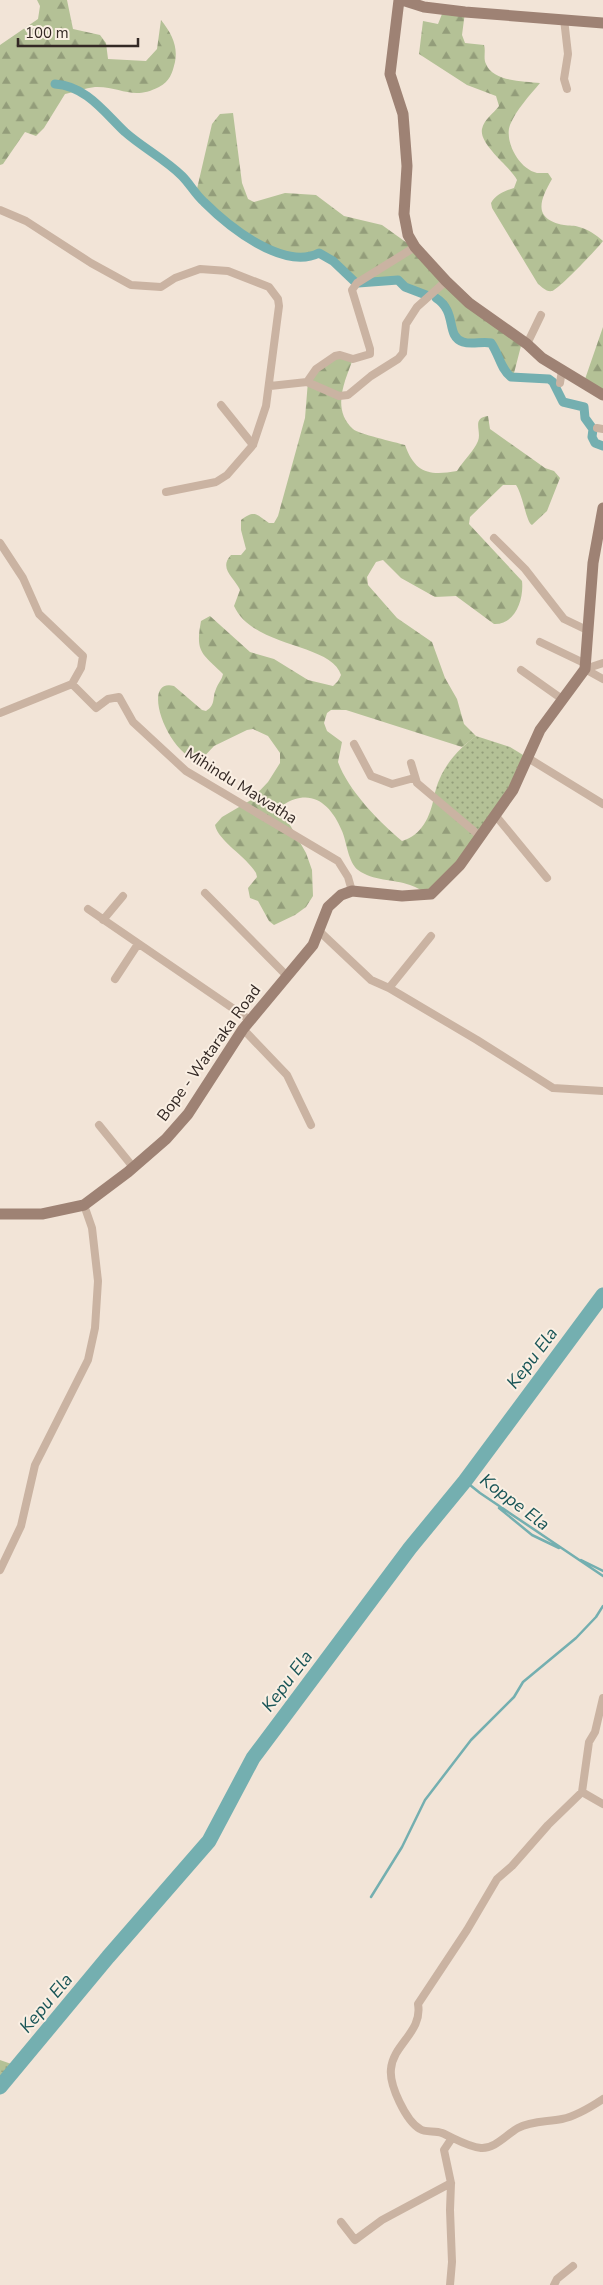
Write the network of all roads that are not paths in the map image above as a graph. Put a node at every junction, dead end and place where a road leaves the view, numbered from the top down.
1 (401, 0) edge
2 (445, 5) edge
3 (564, 19) junction
4 (603, 23) edge
5 (567, 89) dead end
6 (0, 210) edge
7 (415, 247) junction
8 (446, 281) junction
9 (541, 316) dead end
10 (527, 344) junction
11 (562, 370) junction
12 (307, 382) junction
13 (560, 383) dead end
14 (270, 386) junction
15 (603, 395) edge
16 (221, 404) dead end
17 (253, 445) junction
18 (166, 492) dead end
19 (603, 508) edge
20 (494, 538) dead end
21 (0, 543) edge
22 (589, 631) junction
23 (540, 642) dead end
24 (603, 663) edge
25 (586, 666) junction
26 (521, 670) dead end
27 (603, 679) edge
28 (72, 684) junction
29 (562, 699) junction
30 (0, 713) edge
31 (354, 744) dead end
32 (528, 758) junction
33 (411, 763) dead end
34 (414, 778) junction
35 (603, 804) edge
36 (496, 816) junction
37 (481, 838) junction
38 (547, 878) dead end
39 (352, 891) junction
40 (205, 893) dead end
41 (123, 896) dead end
42 (88, 909) dead end
43 (103, 920) junction
44 (318, 930) junction
45 (431, 936) dead end
46 (138, 944) junction
47 (287, 976) junction
48 (115, 979) dead end
49 (389, 988) junction
50 (246, 1025) junction
51 (603, 1091) edge
52 (98, 1125) dead end
53 (311, 1125) dead end
54 (133, 1167) junction
55 (84, 1205) junction
56 (0, 1214) edge
57 (0, 1570) edge
58 (603, 1698) edge
59 (595, 1732) junction
60 (603, 1735) edge
61 (582, 1792) junction
62 (603, 1804) edge
63 (603, 2099) edge
64 (452, 2138) junction
65 (452, 2183) junction
66 (341, 2222) dead end
67 (572, 2266) dead end
68 (450, 2285) edge
69 (554, 2285) edge

1 - 2 street
1 - 7 street
2 - 3 street
3 - 4 street
3 - 5 street
6 - 14 street
7 - 8 street
7 - 12 street
8 - 10 street
8 - 12 street
9 - 10 street
10 - 11 street
11 - 13 street
11 - 15 street
12 - 14 street
14 - 17 street
16 - 17 street
17 - 18 street
19 - 22 street
20 - 22 street
21 - 28 street
22 - 25 street
23 - 25 street
24 - 25 street
25 - 27 street
25 - 29 street
26 - 29 street
28 - 30 street
28 - 39 street, Mihindu Mawatha
29 - 32 street
31 - 34 street
32 - 35 street
32 - 36 street
33 - 34 street
34 - 37 street
36 - 37 street
36 - 38 street
37 - 39 street
39 - 44 street, Bope - Wataraka Road
40 - 47 street
41 - 43 street
42 - 43 street
43 - 46 street
44 - 47 street, Bope - Wataraka Road
44 - 49 street
45 - 49 street
46 - 48 street
46 - 50 street
47 - 50 street, Bope - Wataraka Road
49 - 51 street
50 - 53 street
50 - 54 street, Bope - Wataraka Road
52 - 54 street
54 - 55 street, Bope - Wataraka Road
55 - 56 street, Bope - Wataraka Road
55 - 57 street
58 - 59 street
59 - 60 street
59 - 61 street
61 - 62 street
61 - 64 street
63 - 64 street
64 - 65 street
65 - 66 street
65 - 68 street
67 - 69 street

